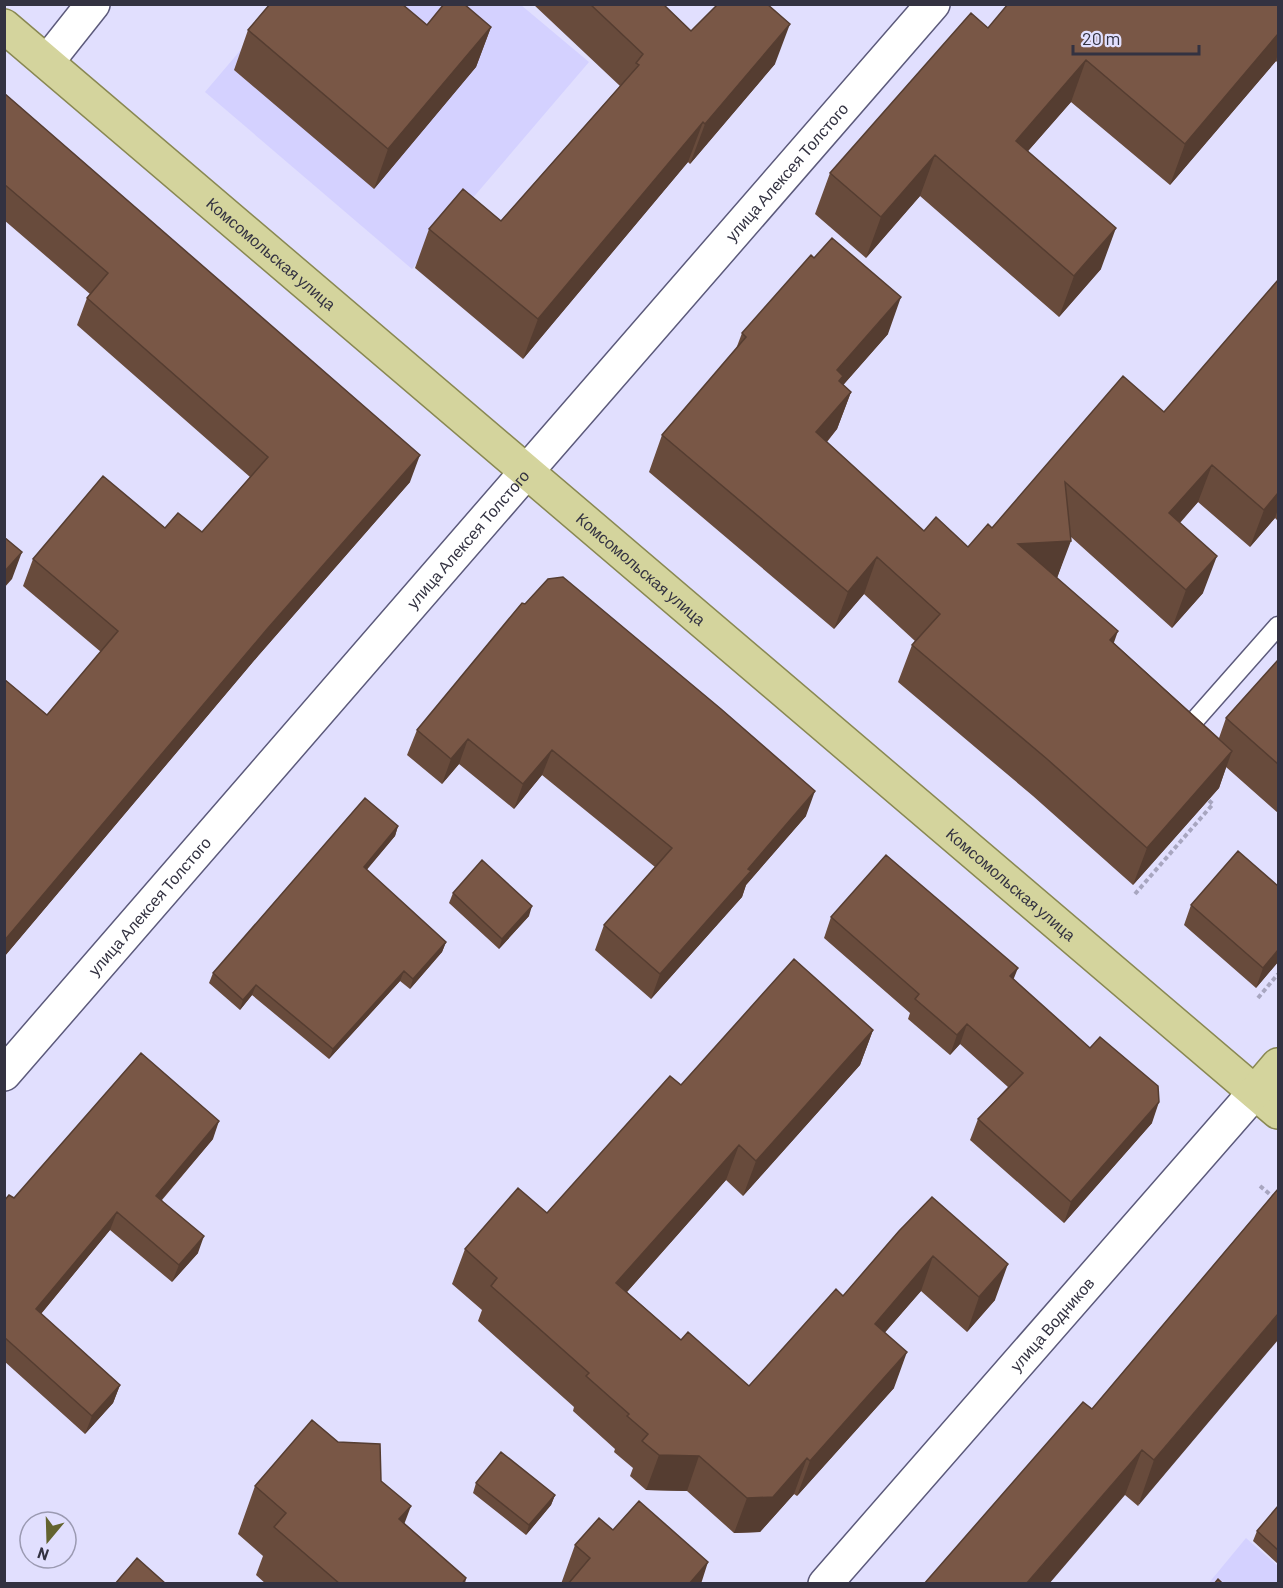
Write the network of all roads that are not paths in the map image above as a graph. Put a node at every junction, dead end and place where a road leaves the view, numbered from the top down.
1 (93, 4) edge
2 (933, 4) edge
3 (4, 26) edge
4 (47, 62) junction
5 (527, 471) junction
6 (1278, 626) edge
7 (1179, 738) edge
8 (1278, 1065) edge
9 (4, 1074) edge
10 (1267, 1102) edge
11 (825, 1584) edge

1 - 4 street
2 - 5 street, улица Алексея Толстого
3 - 4 main road, Комсомольская улица
4 - 5 main road, Комсомольская улица
5 - 9 street, улица Алексея Толстого
5 - 10 main road, Комсомольская улица
6 - 7 lane
8 - 10 main road, улица Водников
10 - 11 street, улица Водников

